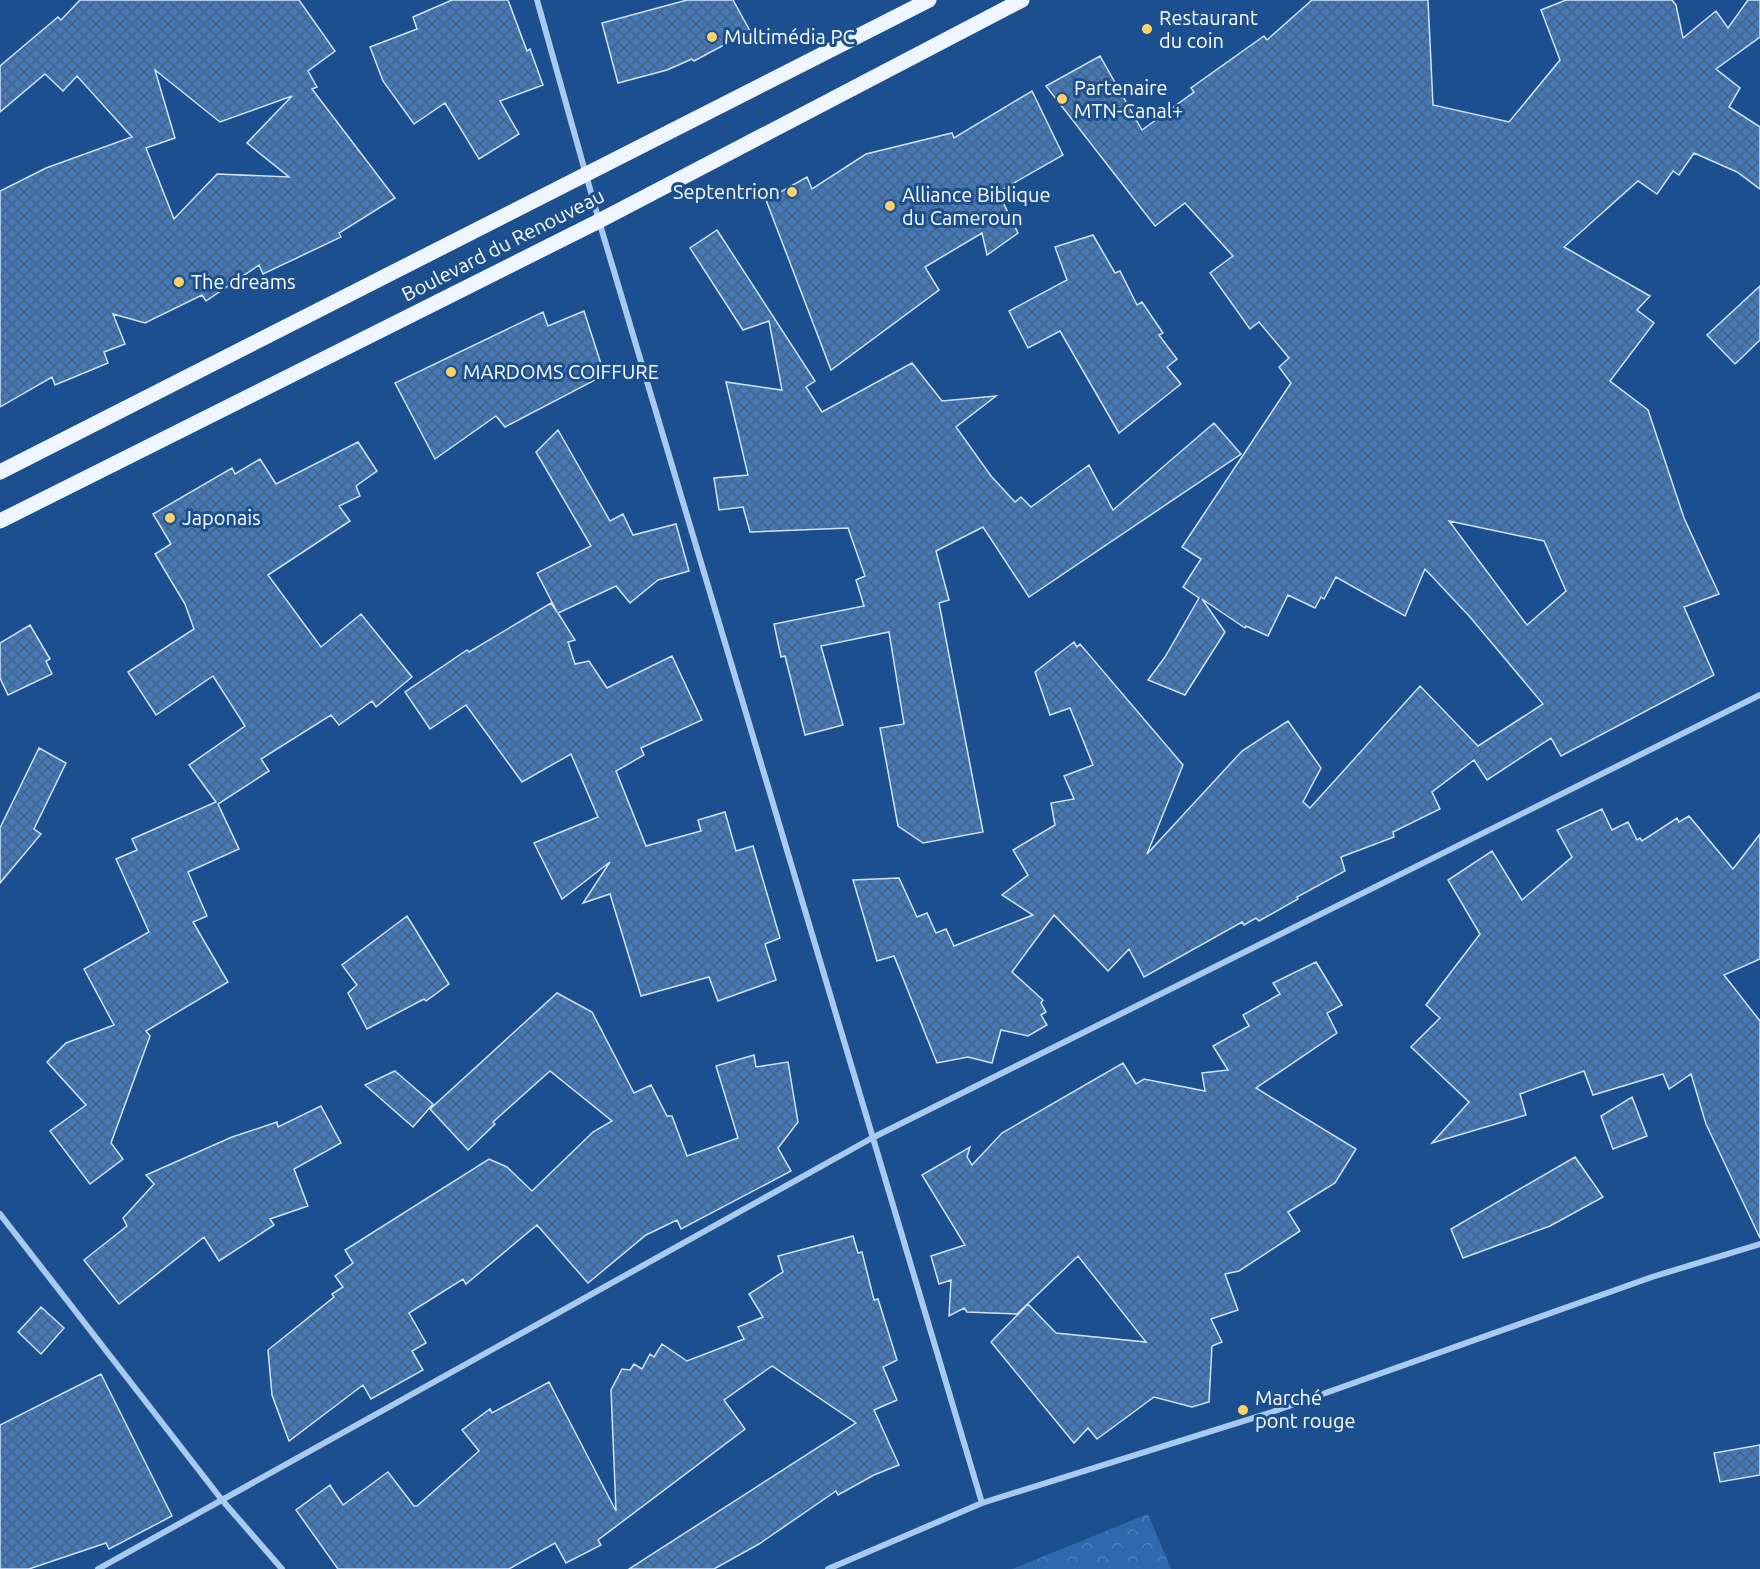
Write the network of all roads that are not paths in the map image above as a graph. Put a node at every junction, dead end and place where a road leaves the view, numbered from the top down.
1 (537, 0) edge
2 (929, 0) edge
3 (1022, 0) edge
4 (586, 176) junction
5 (599, 221) junction
6 (0, 472) edge
7 (0, 520) edge
8 (1760, 695) edge
9 (872, 1138) junction
10 (0, 1214) edge
11 (1760, 1244) edge
12 (222, 1500) junction
13 (982, 1503) junction
14 (98, 1569) edge
15 (282, 1569) edge
16 (828, 1569) edge

1 - 4 street
2 - 4 main road, Boulevard du Renouveau
3 - 5 main road, Boulevard du Renouveau
4 - 5 street
4 - 6 main road, Boulevard du Renouveau
5 - 7 main road, Boulevard du Renouveau
5 - 9 street
8 - 9 street
9 - 12 street
9 - 13 street
10 - 12 street
11 - 13 street
12 - 14 street
12 - 15 street
13 - 16 street

